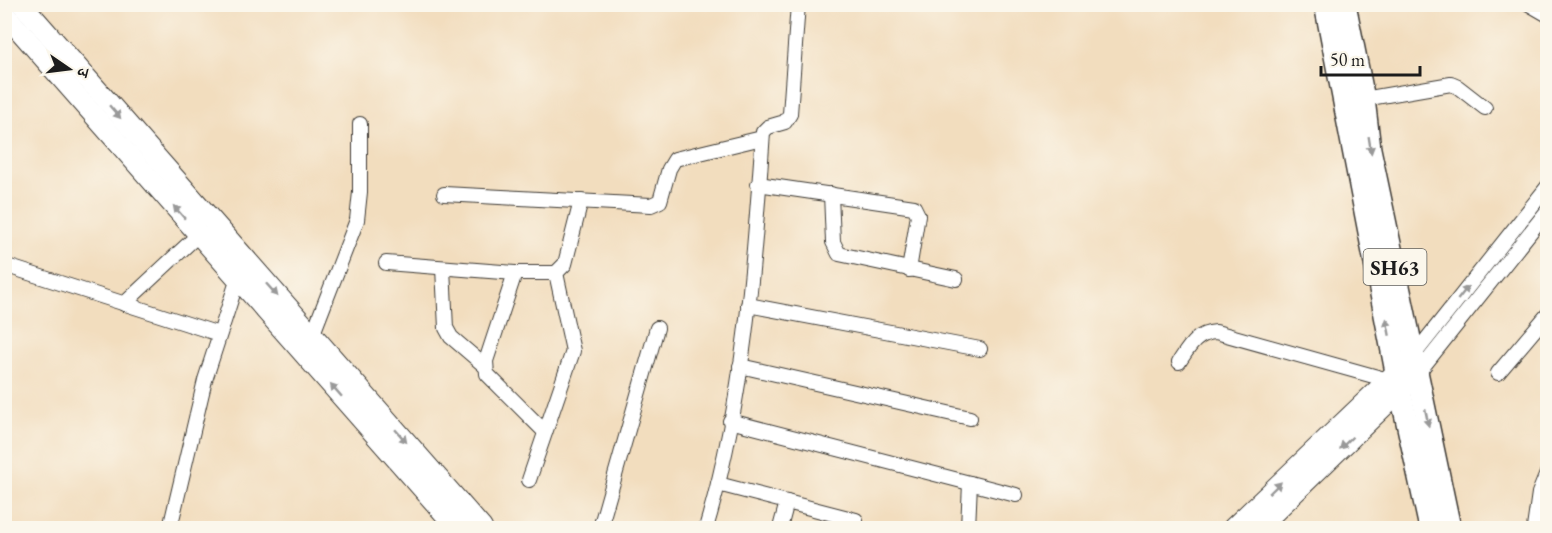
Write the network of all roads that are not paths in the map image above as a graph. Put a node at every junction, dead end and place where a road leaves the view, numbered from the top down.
1 (22, 4) edge
2 (798, 4) edge
3 (1325, 4) edge
4 (1345, 4) edge
5 (1528, 4) edge
6 (4, 13) edge
7 (1548, 15) edge
8 (1354, 101) junction
9 (1485, 108) dead end
10 (360, 124) dead end
11 (762, 138) junction
12 (758, 184) junction
13 (444, 194) dead end
14 (831, 194) junction
15 (1545, 195) edge
16 (581, 201) junction
17 (1548, 210) edge
18 (199, 234) junction
19 (386, 263) dead end
20 (4, 265) edge
21 (443, 268) junction
22 (909, 270) junction
23 (243, 271) junction
24 (515, 273) junction
25 (556, 273) junction
26 (1387, 274) junction
27 (956, 279) dead end
28 (124, 304) junction
29 (748, 305) junction
30 (1548, 314) edge
31 (657, 328) dead end
32 (219, 334) junction
33 (312, 336) junction
34 (980, 349) dead end
35 (1179, 362) dead end
36 (1416, 364) junction
37 (740, 366) junction
38 (486, 367) junction
39 (1498, 373) dead end
40 (1395, 381) junction
41 (970, 417) dead end
42 (730, 421) junction
43 (546, 432) junction
44 (1548, 471) edge
45 (529, 480) dead end
46 (970, 483) junction
47 (718, 484) junction
48 (1016, 495) dead end
49 (787, 502) junction
50 (856, 520) dead end
51 (170, 528) edge
52 (457, 528) edge
53 (480, 528) edge
54 (600, 528) edge
55 (706, 528) edge
56 (780, 528) edge
57 (968, 528) edge
58 (1233, 528) edge
59 (1258, 528) edge
60 (1430, 528) edge
61 (1450, 528) edge
62 (1534, 528) edge

1 -> 23 main road
2 - 11 street
3 - 8 main road, SH63
4 - 8 main road, SH63
5 - 7 street
18 -> 6 main road
8 - 9 street
8 - 26 main road, SH63
10 - 33 street
11 - 12 street
11 - 16 street
12 - 14 street
12 - 29 street
13 - 16 street
14 - 22 street
14 - 22 street
36 -> 15 street
16 - 25 street
17 - 36 street
18 - 23 main road
18 - 28 street
19 - 21 street
20 - 28 street
21 - 24 street
21 - 38 street
22 - 27 street
23 - 32 street
23 -> 33 main road
52 -> 23 main road
24 - 25 street
24 - 38 street
25 - 43 street
26 - 36 main road, SH63
40 -> 26 main road, SH63
28 - 32 street
29 - 34 street
29 - 37 street
30 - 39 street
31 - 54 street
32 - 51 street
33 -> 53 main road
35 - 40 street
36 - 40 main road
36 -> 61 main road, SH63
37 - 41 street
37 - 42 street
38 - 43 street
58 -> 40 main road
40 -> 59 main road
40 - 60 main road, SH63
42 - 46 street
42 - 47 street
43 - 45 street
44 - 62 street
46 - 48 street
46 - 57 street
47 - 49 street
47 - 55 street
49 - 50 street
49 - 56 street

